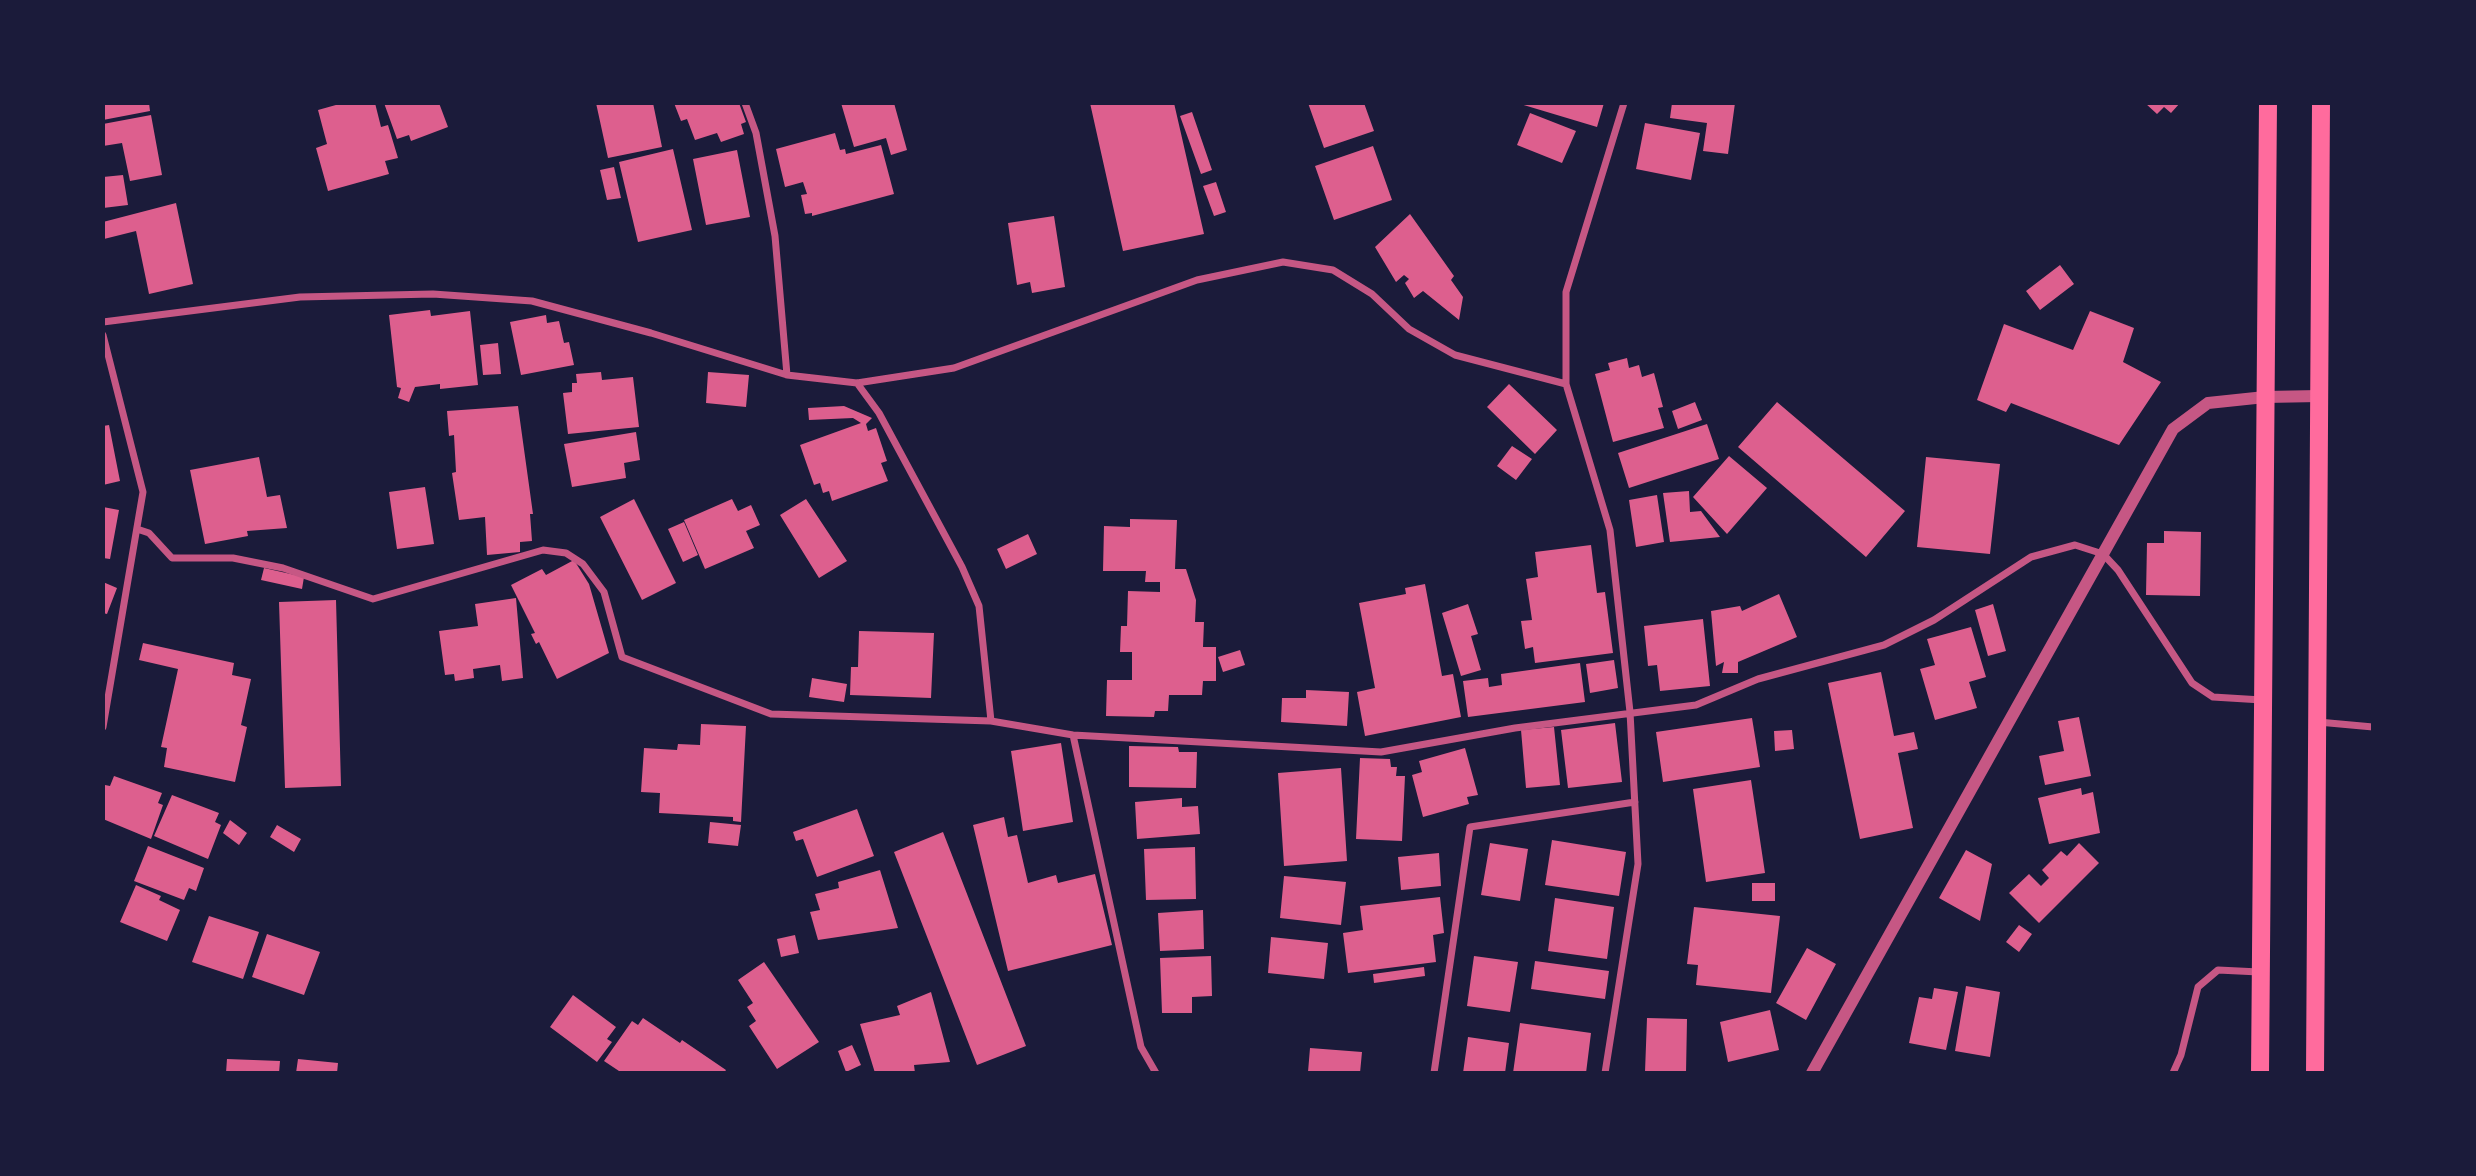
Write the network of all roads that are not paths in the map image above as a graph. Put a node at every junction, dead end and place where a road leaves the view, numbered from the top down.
1 (745, 103) edge
2 (1624, 103) edge
3 (2268, 103) edge
4 (2321, 103) edge
5 (103, 322) edge
6 (103, 335) edge
7 (787, 376) junction
8 (857, 383) junction
9 (1566, 384) junction
10 (2319, 396) junction
11 (2265, 397) junction
12 (137, 529) junction
13 (2103, 554) junction
14 (2263, 699) junction
15 (1630, 712) junction
16 (991, 722) junction
17 (2317, 722) junction
18 (103, 727) edge
19 (2373, 727) edge
20 (1073, 735) junction
21 (1635, 802) junction
22 (2261, 972) junction
23 (1156, 1073) edge
24 (1434, 1073) edge
25 (1605, 1073) edge
26 (1812, 1073) edge
27 (2174, 1073) edge
28 (2260, 1073) edge
29 (2315, 1073) edge

1 - 7 street
2 - 9 street
3 - 11 main road
4 - 10 main road
5 - 7 street
6 - 12 street
7 - 8 street
8 - 9 street
8 - 16 street
9 - 15 street
10 - 11 street
10 - 17 main road
11 - 13 street
11 - 14 main road
12 - 16 street
12 - 18 street
13 - 14 street
13 - 15 street
13 - 26 street
14 - 22 main road
15 - 20 street
15 - 21 street
16 - 20 street
17 - 19 street
17 - 29 main road
20 - 23 street
21 - 24 street
21 - 25 street
22 - 27 street
22 - 28 main road

